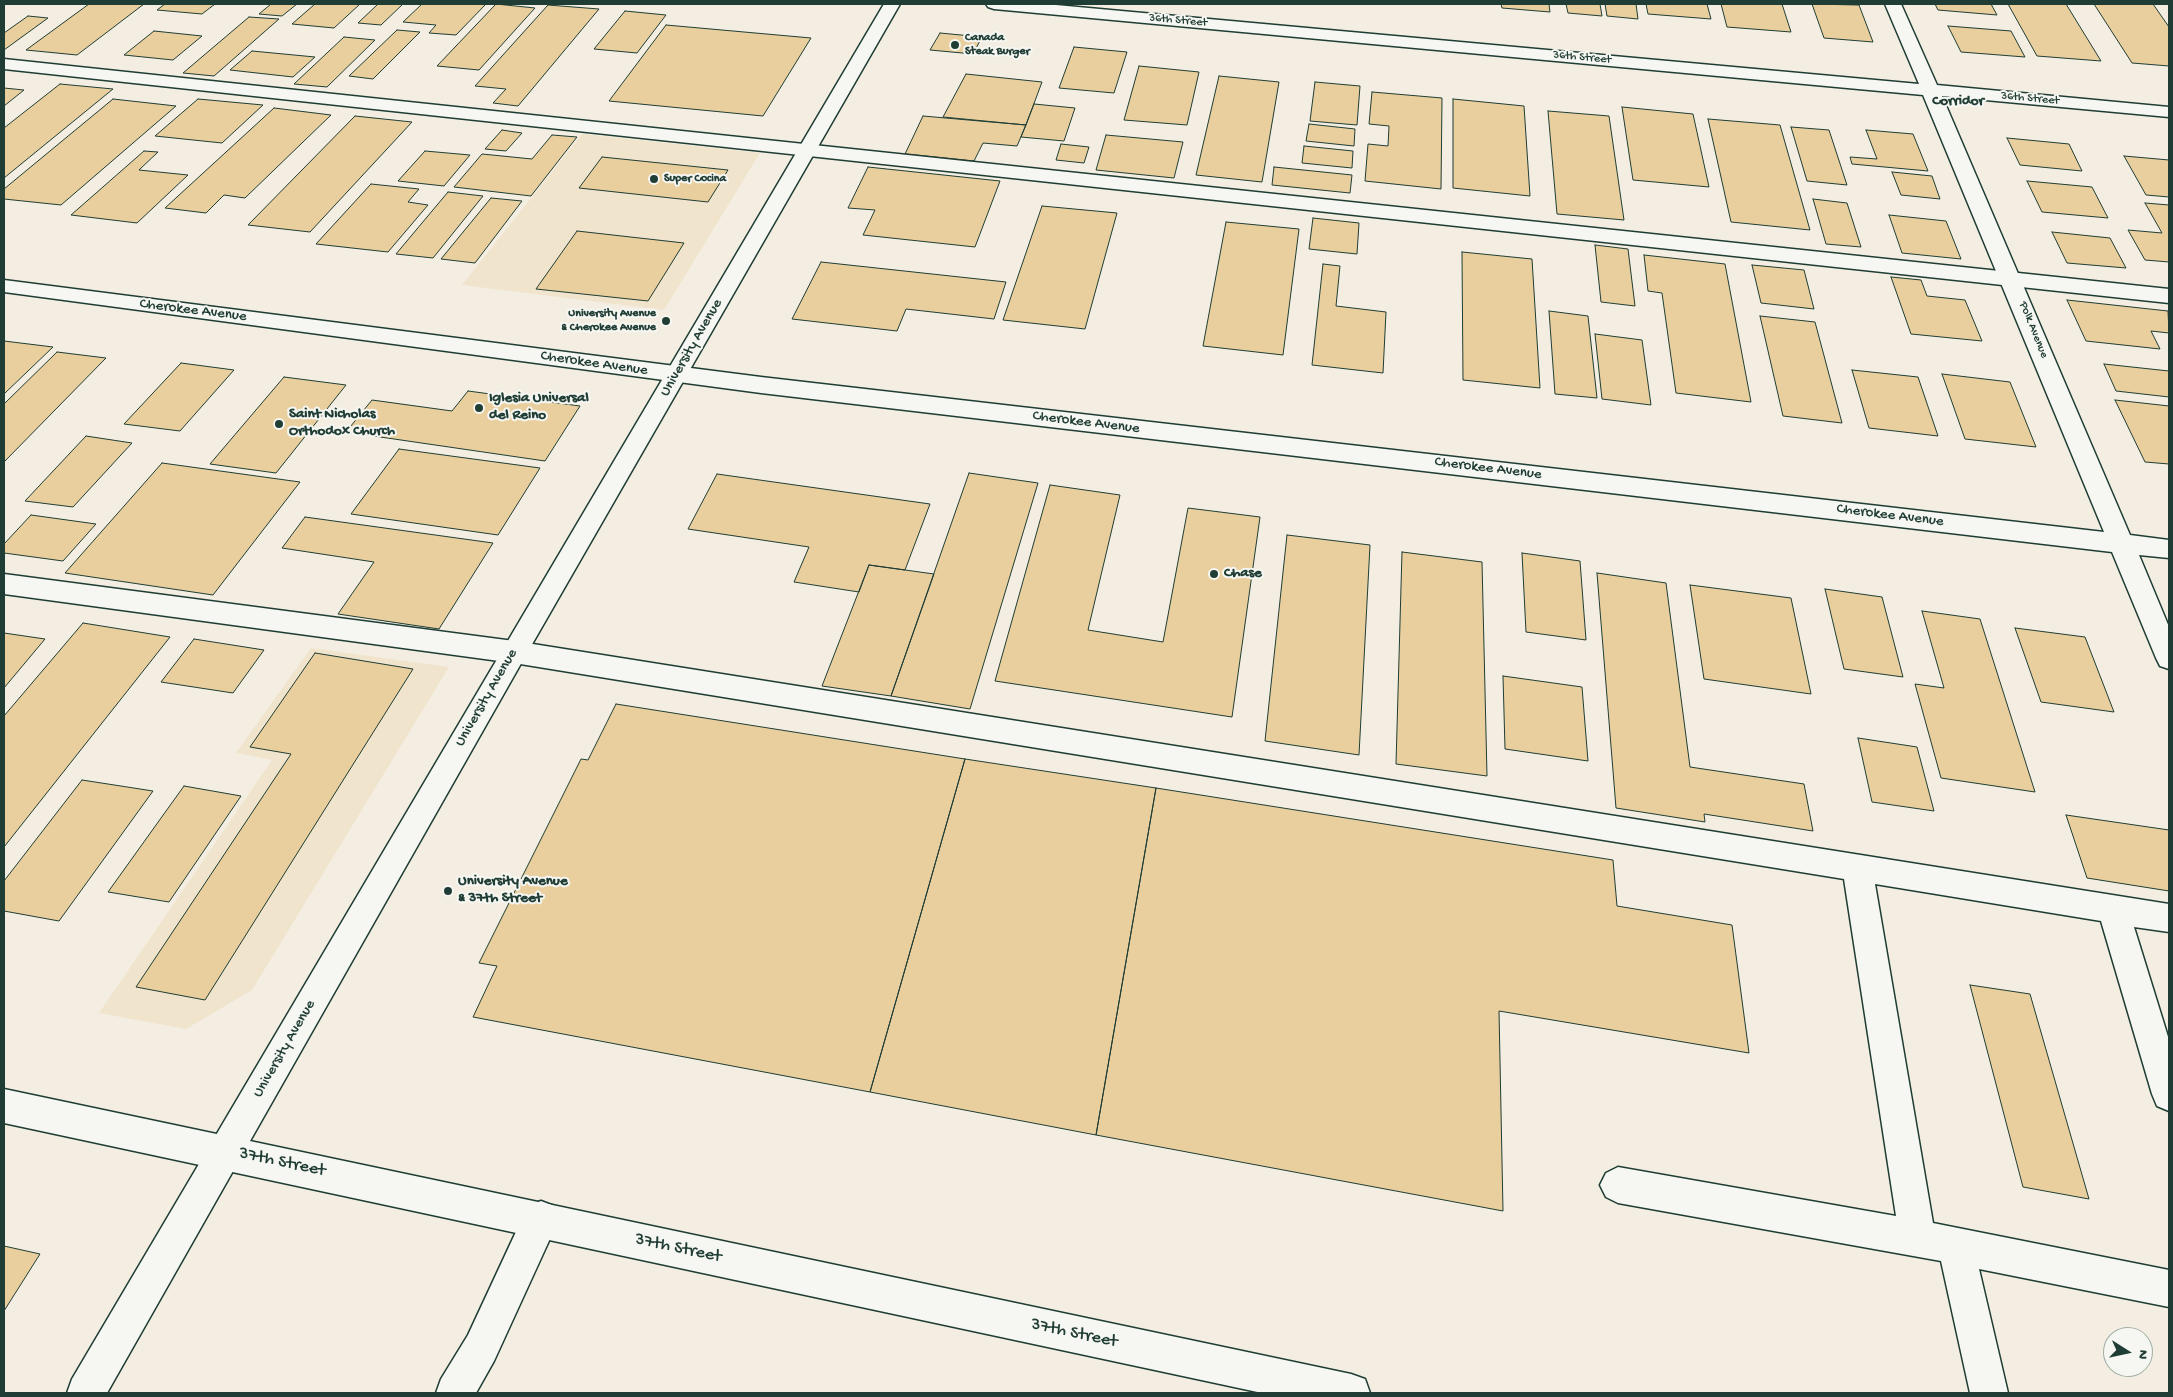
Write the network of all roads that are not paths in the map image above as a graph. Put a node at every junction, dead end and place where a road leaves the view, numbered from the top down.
1 (892, 4) edge
2 (994, 4) edge
3 (1893, 4) edge
4 (4, 64) edge
5 (1928, 90) junction
6 (2169, 112) edge
7 (805, 150) junction
8 (2011, 278) junction
9 (4, 286) edge
10 (2169, 296) edge
11 (676, 375) junction
12 (2122, 543) junction
13 (2169, 549) edge
14 (4, 584) edge
15 (514, 652) junction
16 (2169, 658) edge
17 (1857, 867) junction
18 (2113, 909) junction
19 (2169, 918) edge
20 (2169, 1094) edge
21 (4, 1106) edge
22 (226, 1152) junction
23 (1618, 1185) dead end
24 (541, 1219) junction
25 (1917, 1238) junction
26 (1956, 1246) junction
27 (2169, 1289) edge
28 (86, 1393) edge
29 (455, 1393) edge
30 (1351, 1393) edge
31 (1988, 1393) edge

1 - 7 street, University Avenue
2 - 5 street, 36th Street
3 - 5 street, Polk Avenue
4 - 7 street
5 - 6 street, 36th Street
5 - 8 street, Polk Avenue
7 - 8 street
7 - 11 street, University Avenue
8 - 10 street
8 - 12 street, Polk Avenue
9 - 11 street, Cherokee Avenue
11 - 12 street, Cherokee Avenue
11 - 15 street, University Avenue
12 - 13 street, Cherokee Avenue
12 - 16 street, Polk Avenue
14 - 15 street
15 - 17 street
15 - 22 street, University Avenue
17 - 18 street
17 - 25 street
18 - 19 street
18 - 20 street
21 - 22 street, 37th Street
22 - 24 street, 37th Street
22 - 28 street, University Avenue
23 - 25 street
24 - 29 street
24 - 30 street, 37th Street
25 - 26 street
26 - 27 street
26 - 31 street

